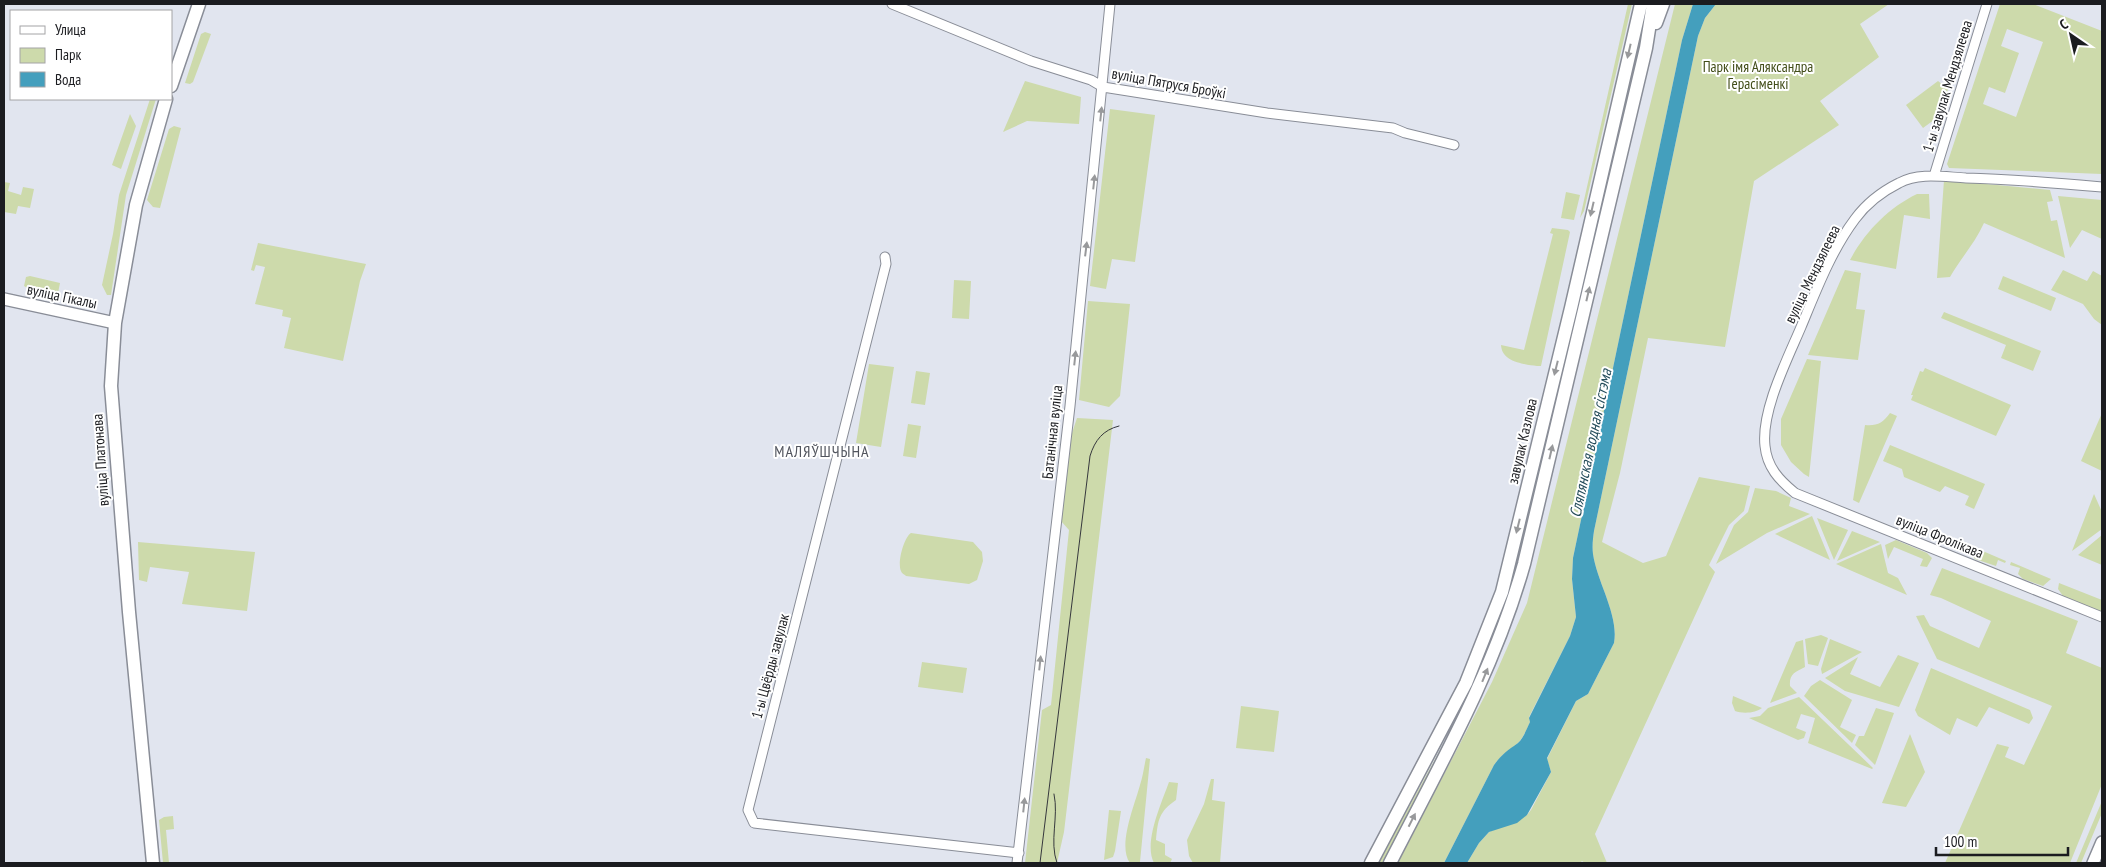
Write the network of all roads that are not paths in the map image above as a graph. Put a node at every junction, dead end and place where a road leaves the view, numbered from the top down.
1 (199, 4) edge
2 (892, 4) edge
3 (1110, 4) edge
4 (1641, 4) edge
5 (1653, 4) edge
6 (1663, 4) edge
7 (1987, 4) edge
8 (1646, 48) junction
9 (172, 83) edge
10 (1104, 86) junction
11 (166, 100) edge
12 (1454, 144) dead end
13 (1934, 176) junction
14 (2100, 186) edge
15 (885, 257) dead end
16 (4, 299) edge
17 (115, 322) junction
18 (1773, 471) joint
19 (1529, 484) junction
20 (1542, 487) junction
21 (2102, 617) edge
22 (148, 823) junction
23 (2102, 842) edge
24 (1019, 853) junction
25 (147, 863) edge
26 (153, 863) edge
27 (1017, 863) edge
28 (1372, 863) edge
29 (1390, 863) edge
30 (2093, 863) edge

1 - 9 main road
2 - 10 street, вуліца Пятруся Броўкі
3 - 10 street, Батанічная вуліца
4 -> 19 main road, завулак Казлова
5 - 8 main road, завулак Казлова
6 - 8 main road, завулак Казлова
7 - 13 street, 1-ы завулак Мендзялеева
20 -> 8 main road, завулак Казлова
10 - 12 street, вуліца Пятруся Броўкі
24 -> 10 street, Батанічная вуліца
11 - 17 main road, вуліца Платонава
13 - 14 street, вуліца Мендзялеева
13 - 18 street, вуліца Мендзялеева
15 - 24 street, 1-ы Цвёрды завулак
16 - 17 street, вуліца Гікалы
17 - 22 main road, вуліца Платонава
18 - 21 street, вуліца Фролікава
19 - 20 main road
19 -> 28 main road, завулак Казлова
29 -> 20 main road, завулак Казлова
22 - 25 main road, вуліца Платонава
22 - 26 main road, вуліца Платонава
23 - 30 street
24 - 27 street, Батанічная вуліца

